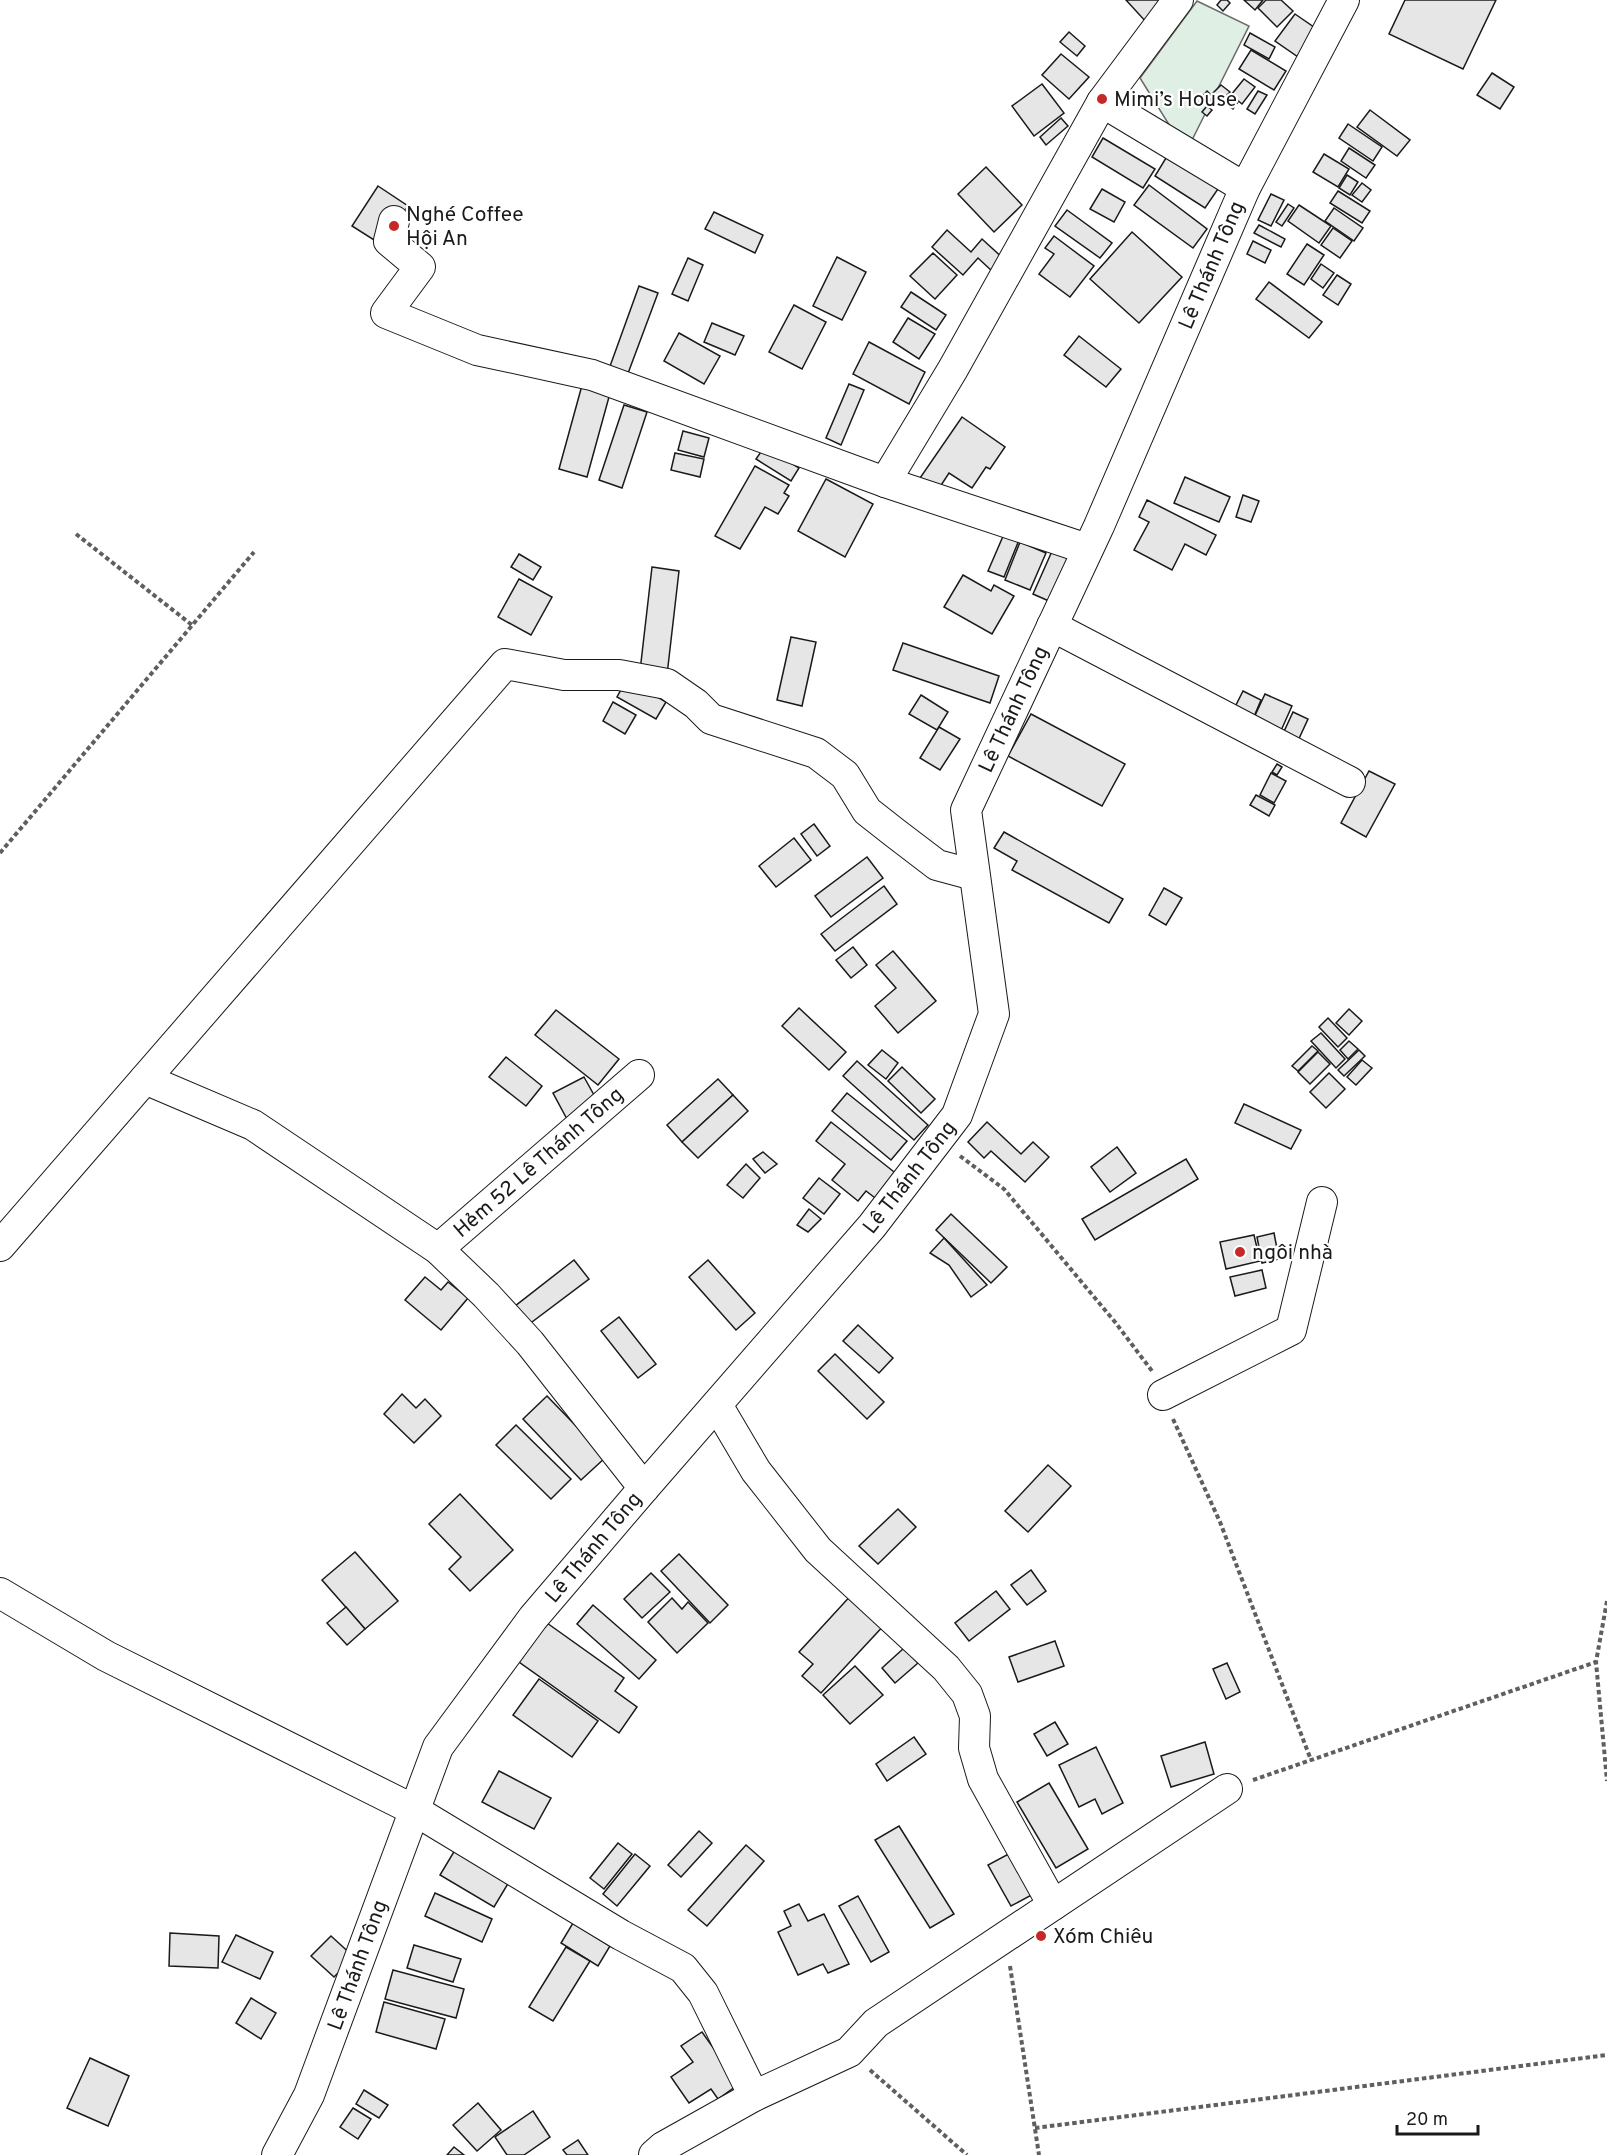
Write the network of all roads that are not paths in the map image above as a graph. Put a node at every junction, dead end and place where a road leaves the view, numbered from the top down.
1 (1178, 0) edge
2 (1344, 0) edge
3 (1102, 102) junction
4 (1245, 188) junction
5 (394, 221) dead end
6 (885, 482) junction
7 (1087, 549) junction
8 (1052, 626) junction
9 (1350, 782) dead end
10 (974, 875) junction
11 (639, 1075) dead end
12 (146, 1079) junction
13 (1322, 1202) dead end
14 (0, 1246) edge
15 (438, 1249) junction
16 (1162, 1395) road end
17 (717, 1405) junction
18 (644, 1488) junction
19 (0, 1593) edge
20 (1227, 1789) road end
21 (414, 1810) junction
22 (1053, 1905) junction
23 (754, 2096) junction
24 (277, 2155) edge
25 (654, 2155) edge

1 - 3 street
2 - 4 street, Lê Thánh Tông
3 - 4 street
3 - 6 street
4 - 7 street, Lê Thánh Tông
5 - 6 street
6 - 7 street
7 - 8 street, Lê Thánh Tông
8 - 9 street
8 - 10 street, Lê Thánh Tông
10 - 12 street
10 - 17 street, Lê Thánh Tông
11 - 15 street, Hẻm 52 Lê Thánh Tông
12 - 14 street
12 - 15 street
13 - 16 street
15 - 18 street
17 - 18 street, Lê Thánh Tông
17 - 22 street
18 - 21 street, Lê Thánh Tông
19 - 21 street
20 - 22 street
21 - 23 street
21 - 24 street, Lê Thánh Tông
22 - 23 street
23 - 25 street

